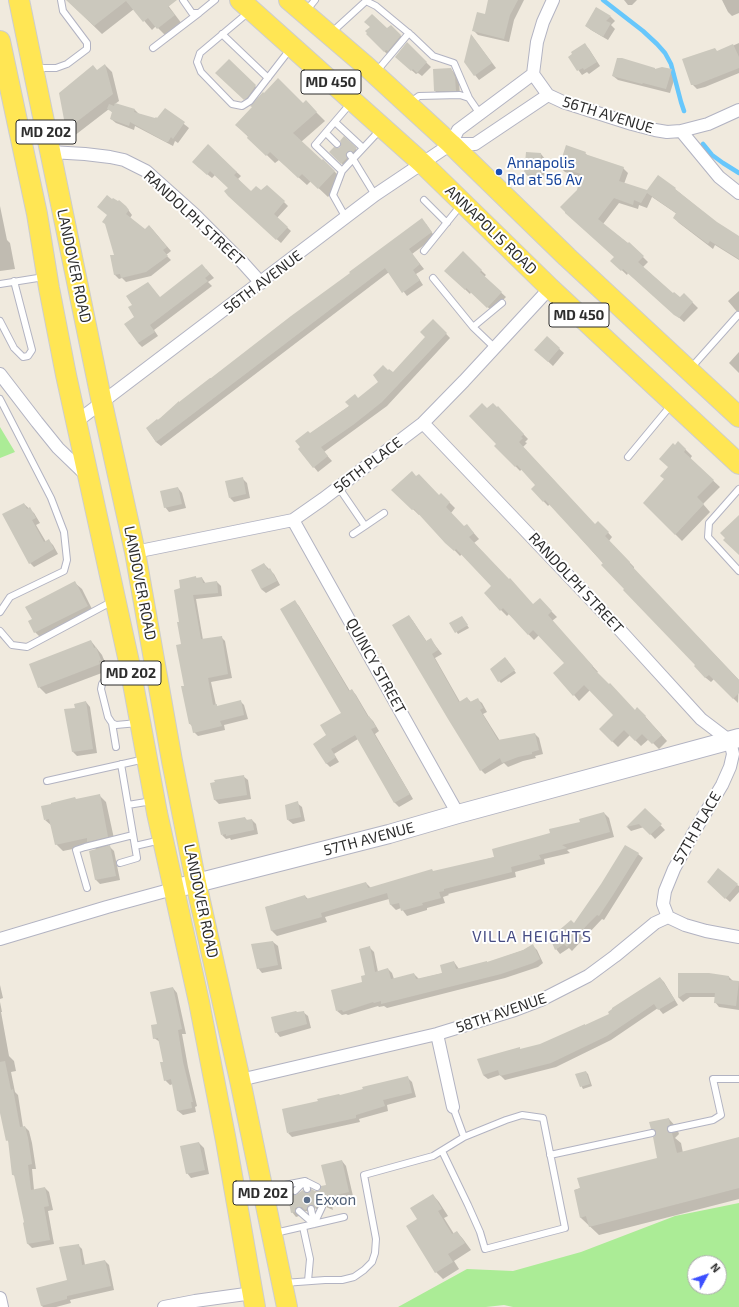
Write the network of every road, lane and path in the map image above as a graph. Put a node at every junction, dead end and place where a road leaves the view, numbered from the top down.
1 (19, 0) edge
2 (61, 0) edge
3 (183, 0) edge
4 (215, 0) edge
5 (289, 0) edge
6 (553, 0) edge
7 (245, 5) edge
8 (309, 6) edge
9 (199, 12) junction
10 (222, 34) junction
11 (330, 34) junction
12 (409, 34) junction
13 (0, 41) edge
14 (292, 47) junction
15 (153, 48) dead end
16 (33, 68) junction
17 (374, 74) junction
18 (533, 74) junction
19 (268, 78) junction
20 (4, 79) edge
21 (548, 95) junction
22 (469, 98) junction
23 (352, 101) junction
24 (408, 105) junction
25 (739, 110) edge
26 (480, 114) junction
27 (335, 122) junction
28 (382, 127) junction
29 (681, 131) junction
30 (326, 133) junction
31 (337, 144) dead end
32 (451, 144) junction
33 (363, 148) junction
34 (50, 152) junction
35 (352, 157) junction
36 (422, 163) junction
37 (342, 171) junction
38 (739, 193) edge
39 (376, 195) junction
40 (424, 200) dead end
41 (463, 203) junction
42 (346, 218) junction
43 (446, 223) junction
44 (424, 251) dead end
45 (47, 276) junction
46 (433, 278) dead end
47 (14, 281) junction
48 (261, 283) junction
49 (0, 284) edge
50 (550, 288) junction
51 (502, 303) dead end
52 (738, 315) edge
53 (0, 320) edge
54 (474, 327) junction
55 (494, 348) junction
56 (689, 371) junction
57 (0, 374) edge
58 (0, 399) edge
59 (673, 402) junction
60 (102, 403) junction
61 (739, 417) edge
62 (76, 422) junction
63 (423, 423) junction
64 (628, 457) dead end
65 (739, 464) edge
66 (88, 478) junction
67 (339, 488) junction
68 (739, 489) edge
69 (384, 513) dead end
70 (293, 520) junction
71 (365, 526) junction
72 (353, 534) dead end
73 (134, 552) junction
74 (739, 571) edge
75 (116, 599) junction
76 (0, 612) edge
77 (0, 631) edge
78 (131, 671) junction
79 (140, 722) junction
80 (112, 723) junction
81 (734, 740) edge
82 (116, 747) dead end
83 (146, 759) junction
84 (121, 764) junction
85 (47, 781) dead end
86 (154, 800) junction
87 (128, 805) junction
88 (458, 814) junction
89 (133, 835) junction
90 (162, 840) junction
91 (135, 846) junction
92 (120, 863) dead end
93 (196, 883) junction
94 (87, 888) dead end
95 (173, 889) junction
96 (668, 917) junction
97 (739, 937) edge
98 (0, 939) edge
99 (438, 1034) junction
100 (739, 1079) edge
101 (240, 1080) junction
102 (453, 1107) joint
103 (671, 1129) dead end
104 (652, 1133) dead end
105 (464, 1137) junction
106 (442, 1151) junction
107 (550, 1155) junction
108 (305, 1181) junction
109 (317, 1187) dead end
110 (307, 1189) dead end
111 (263, 1190) junction
112 (295, 1191) dead end
113 (322, 1207) dead end
114 (311, 1209) dead end
115 (299, 1211) dead end
116 (344, 1217) dead end
117 (314, 1224) junction
118 (303, 1227) junction
119 (272, 1234) junction
120 (308, 1281) junction
121 (282, 1283) junction
122 (0, 1298) edge
123 (254, 1300) edge
124 (2, 1307) edge
125 (164, 1307) edge
126 (287, 1307) edge

1 - 16 main road, LANDOVER ROAD / MD 202
2 - 16 lane
3 - 9 lane
4 - 9 lane
5 - 8 main road, MD 450
6 - 18 street
7 - 10 lane
7 - 14 main road, ANNAPOLIS ROAD / MD 450
8 - 11 main road, MD 450
9 - 15 lane
10 - 19 lane
10 - 19 lane
11 - 12 lane
11 - 17 main road, MD 450
12 - 17 lane
12 - 22 lane
13 - 20 main road, LANDOVER ROAD / MD 202
14 - 19 lane
14 - 23 main road, ANNAPOLIS ROAD / MD 450
16 - 34 main road, LANDOVER ROAD / MD 202
17 - 24 main road, MD 450
18 - 21 street, 56TH AVENUE
18 - 26 street
20 - 45 main road, LANDOVER ROAD / MD 202
21 - 29 street, 56TH AVENUE
21 - 32 street
22 - 24 lane
22 - 26 lane
23 - 27 lane
23 - 28 main road, ANNAPOLIS ROAD / MD 450
24 - 32 main road, MD 450
25 - 29 street, 56TH AVENUE
26 - 32 street
27 - 30 lane
27 - 33 lane
28 - 33 lane
28 - 36 main road, ANNAPOLIS ROAD / MD 450
29 - 38 street
30 - 31 lane
30 - 37 lane
32 - 36 street, 56TH AVENUE
32 - 56 main road, MD 450
33 - 35 lane
34 - 48 street, RANDOLPH STREET
34 - 60 main road, LANDOVER ROAD / MD 202
35 - 37 lane
35 - 39 lane
36 - 39 street, 56TH AVENUE
36 - 41 main road, ANNAPOLIS ROAD / MD 450
37 - 42 lane
39 - 42 street, 56TH AVENUE
40 - 43 lane
41 - 43 lane
41 - 50 main road, ANNAPOLIS ROAD / MD 450
42 - 48 street, 56TH AVENUE
43 - 44 lane
45 - 47 lane
45 - 62 main road, LANDOVER ROAD / MD 202
46 - 54 lane
47 - 49 lane
47 - 53 lane
48 - 60 street, 56TH AVENUE
50 - 55 street, 56TH PLACE
50 - 59 main road, ANNAPOLIS ROAD / MD 450
51 - 54 lane
52 - 56 lane
54 - 55 lane
55 - 63 street, 56TH PLACE
56 - 61 main road, MD 450
57 - 66 street
58 - 76 lane
59 - 64 lane
59 - 65 main road, ANNAPOLIS ROAD / MD 450
60 - 62 street, 56TH AVENUE
60 - 73 main road, LANDOVER ROAD / MD 202
62 - 66 main road, LANDOVER ROAD / MD 202
63 - 67 street, 56TH PLACE
63 - 81 street, RANDOLPH STREET
66 - 75 main road, LANDOVER ROAD / MD 202
67 - 70 street, 56TH PLACE
67 - 71 lane
68 - 74 lane
69 - 71 lane
70 - 73 street, 56TH PLACE
70 - 88 street, QUINCY STREET
71 - 72 lane
73 - 93 main road, LANDOVER ROAD / MD 202
75 - 77 lane
75 - 78 main road, LANDOVER ROAD / MD 202
78 - 79 main road, LANDOVER ROAD / MD 202
78 - 80 lane
79 - 80 lane
79 - 83 main road, LANDOVER ROAD / MD 202
80 - 82 lane
81 - 88 street, 57TH AVENUE
81 - 96 street, 57TH PLACE
83 - 84 lane
83 - 86 main road, LANDOVER ROAD / MD 202
84 - 85 lane
84 - 87 lane
86 - 87 lane
86 - 90 main road, LANDOVER ROAD / MD 202
87 - 89 lane
88 - 93 street, 57TH AVENUE
89 - 91 lane
89 - 94 lane
90 - 91 lane
90 - 95 main road, LANDOVER ROAD / MD 202
91 - 92 lane
93 - 95 street, 57TH AVENUE
93 - 101 main road, LANDOVER ROAD / MD 202
95 - 98 street, 57TH AVENUE
95 - 123 main road, LANDOVER ROAD / MD 202
96 - 97 street
96 - 99 street, 58TH AVENUE
99 - 101 street, 58TH AVENUE
99 - 102 street
100 - 103 lane
101 - 111 main road, LANDOVER ROAD / MD 202
102 - 105 lane
104 - 107 lane
105 - 106 lane
105 - 107 lane
106 - 107 lane
106 - 120 lane
108 - 109 lane
108 - 110 lane
108 - 111 lane
108 - 112 lane
111 - 119 main road, LANDOVER ROAD / MD 202
113 - 117 lane
114 - 117 lane
115 - 117 lane
116 - 117 lane
117 - 118 lane
118 - 119 lane
118 - 120 lane
119 - 121 main road, LANDOVER ROAD / MD 202
120 - 121 lane
121 - 126 main road, LANDOVER ROAD / MD 202
122 - 124 street
123 - 125 street

